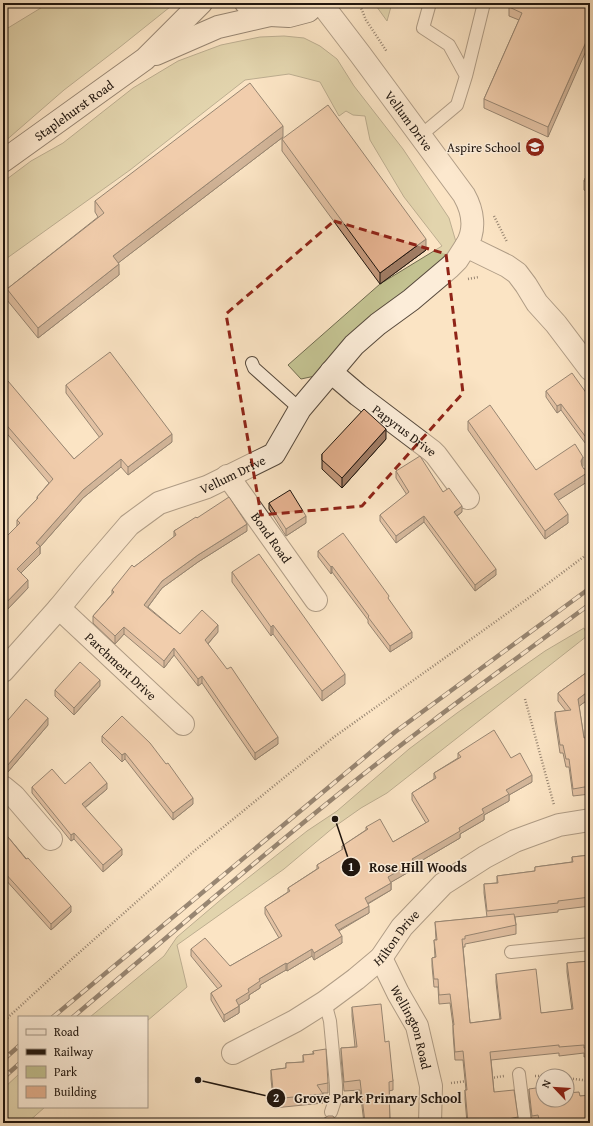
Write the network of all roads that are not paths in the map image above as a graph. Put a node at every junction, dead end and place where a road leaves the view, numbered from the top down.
1 (202, 3) edge
2 (246, 3) edge
3 (317, 3) edge
4 (321, 3) edge
5 (430, 3) edge
6 (484, 3) edge
7 (270, 15) junction
8 (145, 58) junction
9 (466, 76) junction
10 (420, 136) junction
11 (3, 162) edge
12 (466, 246) junction
13 (252, 363) dead end
14 (590, 369) edge
15 (331, 372) junction
16 (300, 409) junction
17 (227, 476) junction
18 (468, 498) dead end
19 (316, 600) dead end
20 (59, 608) junction
21 (3, 671) edge
22 (183, 724) dead end
23 (3, 787) edge
24 (590, 820) edge
25 (51, 838) dead end
26 (590, 944) edge
27 (511, 952) dead end
28 (381, 958) junction
29 (325, 1002) junction
30 (233, 1053) dead end
31 (519, 1074) road end
32 (331, 1112) dead end
33 (430, 1123) edge
34 (525, 1123) edge

1 - 8 street, Staplehurst Road
2 - 7 street
3 - 7 street
4 - 10 street, Vellum Drive
5 - 9 lane
6 - 9 lane
7 - 8 street, Staplehurst Road
8 - 11 street, Staplehurst Road
9 - 10 lane
10 - 12 street, Vellum Drive
12 - 14 street
12 - 15 street, Vellum Drive
13 - 16 lane
15 - 16 street, Vellum Drive
15 - 18 street, Papyrus Drive
16 - 17 street, Vellum Drive
17 - 19 street, Bond Road
17 - 20 street, Vellum Drive
20 - 21 street, Vellum Drive
20 - 22 street, Parchment Drive
23 - 25 street
24 - 28 street, Hilton Drive
26 - 27 lane
28 - 29 street, Hilton Drive
28 - 33 street, Wellington Road
29 - 30 street, Hilton Drive
29 - 32 lane
31 - 34 lane

